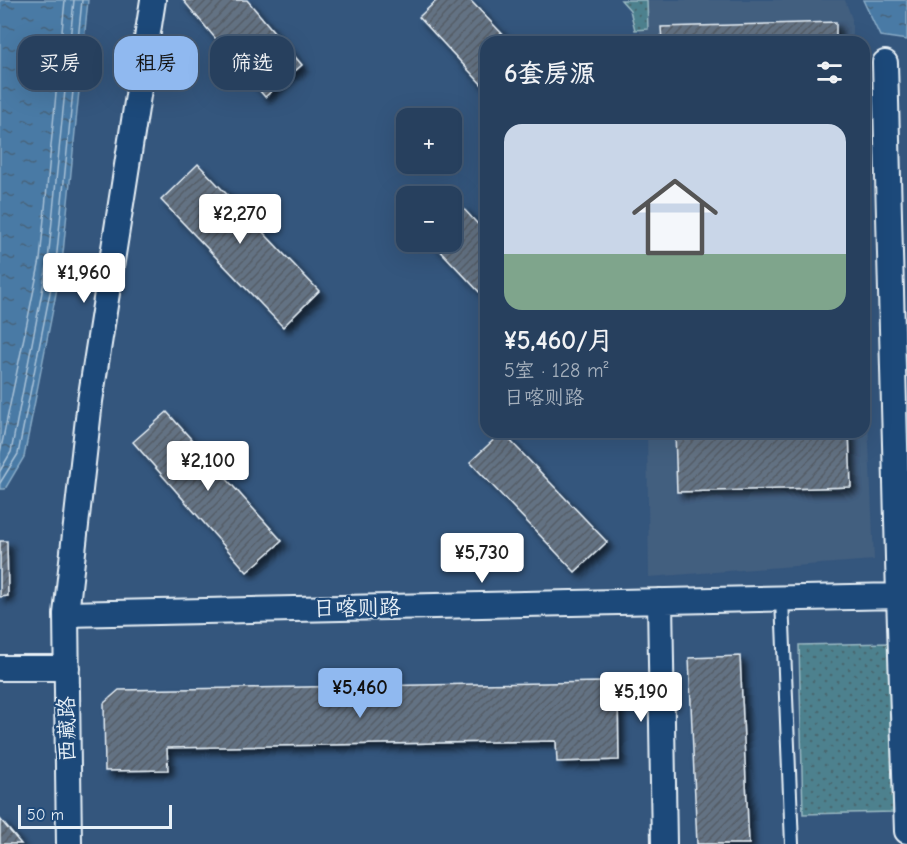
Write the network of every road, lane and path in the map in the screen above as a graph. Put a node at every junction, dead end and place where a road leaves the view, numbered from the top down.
1 (153, 0) edge
2 (885, 63) dead end
3 (899, 596) junction
4 (782, 599) junction
5 (660, 601) junction
6 (66, 614) junction
7 (0, 668) edge
8 (67, 668) junction
9 (907, 831) edge
10 (69, 844) edge
11 (664, 844) edge
12 (792, 844) edge

1 - 6 street, 西藏路
2 - 3 street
3 - 4 street, 日喀则路
3 - 9 street
4 - 5 street, 日喀则路
4 - 12 lane
5 - 6 street, 日喀则路
5 - 11 street
6 - 8 street, 西藏路
7 - 8 street
8 - 10 street, 西藏路

